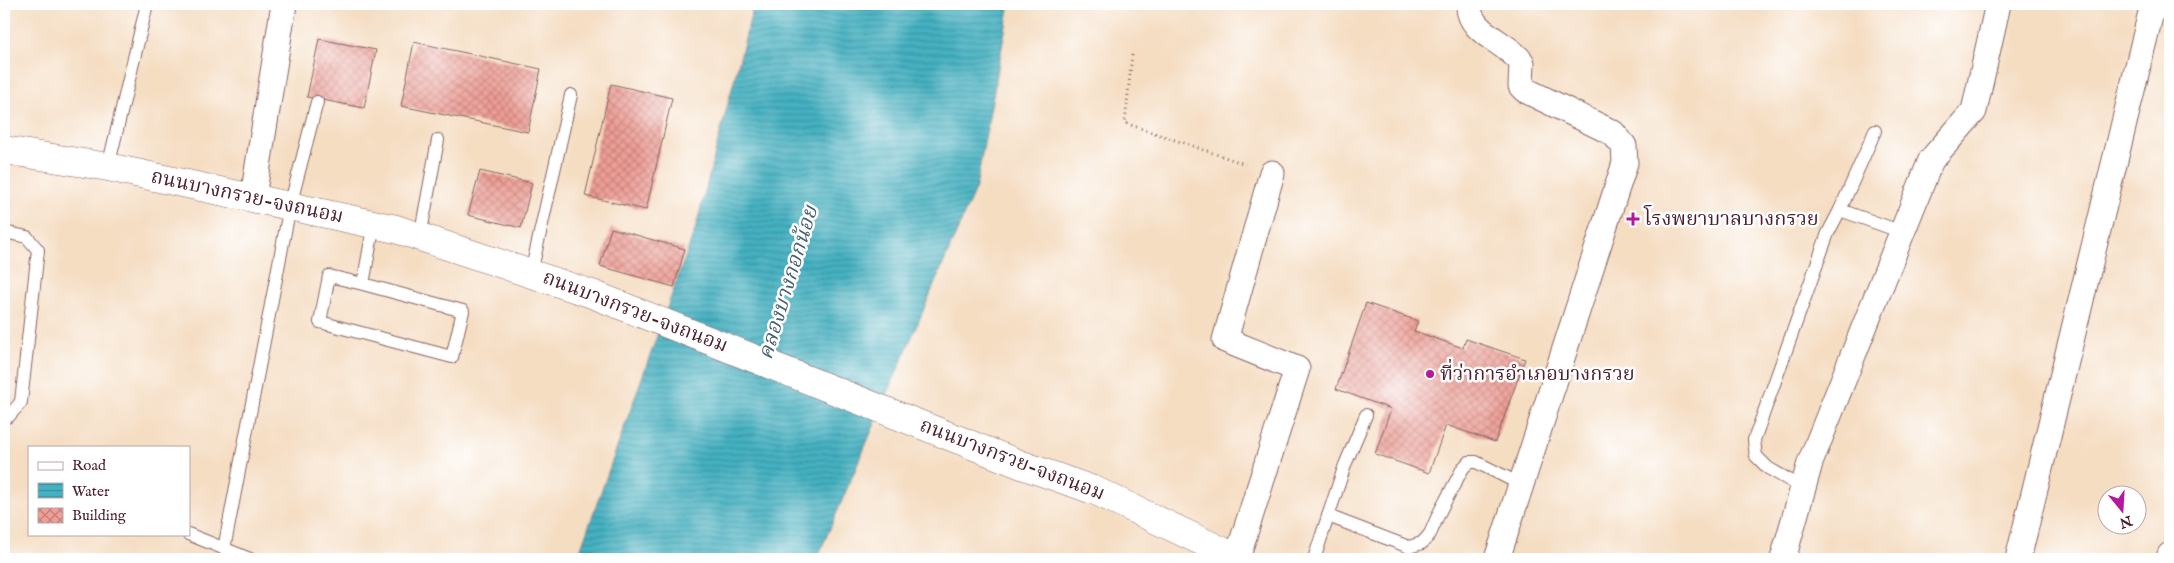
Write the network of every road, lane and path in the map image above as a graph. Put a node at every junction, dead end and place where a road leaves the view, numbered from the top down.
1 (147, 4) edge
2 (284, 4) edge
3 (1469, 4) edge
4 (1998, 4) edge
5 (2153, 4) edge
6 (1132, 55) dead end
7 (571, 95) dead end
8 (317, 102) dead end
9 (1875, 132) dead end
10 (438, 140) dead end
11 (4, 150) edge
12 (108, 166) junction
13 (1272, 173) joint
14 (253, 197) junction
15 (290, 206) junction
16 (1840, 210) junction
17 (374, 224) junction
18 (4, 232) edge
19 (1902, 232) junction
20 (420, 238) junction
21 (531, 273) junction
22 (363, 284) junction
23 (1366, 415) dead end
24 (4, 418) edge
25 (1522, 484) junction
26 (1803, 488) junction
27 (1328, 516) junction
28 (190, 535) edge
29 (224, 549) junction
30 (1208, 552) edge
31 (2170, 555) edge
32 (249, 559) edge
33 (1238, 559) edge
34 (1314, 559) edge
35 (1497, 559) edge
36 (1783, 559) edge
37 (2018, 559) edge
38 (2170, 559) edge

1 - 12 lane
2 - 14 street
3 - 25 street
4 - 19 street
5 - 37 street
6 - 13 path
7 - 21 lane
8 - 15 lane
9 - 16 lane
10 - 20 lane
11 - 12 street, ถนนบางกรวย-จงถนอม
12 - 14 street, ถนนบางกรวย-จงถนอม
13 - 33 street
14 - 15 street, ถนนบางกรวย-จงถนอม
15 - 17 street, ถนนบางกรวย-จงถนอม
15 - 29 lane
16 - 19 lane
16 - 26 lane
17 - 20 street, ถนนบางกรวย-จงถนอม
17 - 22 lane
18 - 24 lane
19 - 26 street
20 - 21 street, ถนนบางกรวย-จงถนอม
21 - 30 street, ถนนบางกรวย-จงถนอม
22 - 22 lane
23 - 27 lane
25 - 27 lane
25 - 35 street
26 - 36 street
27 - 34 lane
28 - 29 lane
29 - 32 lane
30 - 33 street, ถนนบางกรวย-จงถนอม
31 - 38 street

